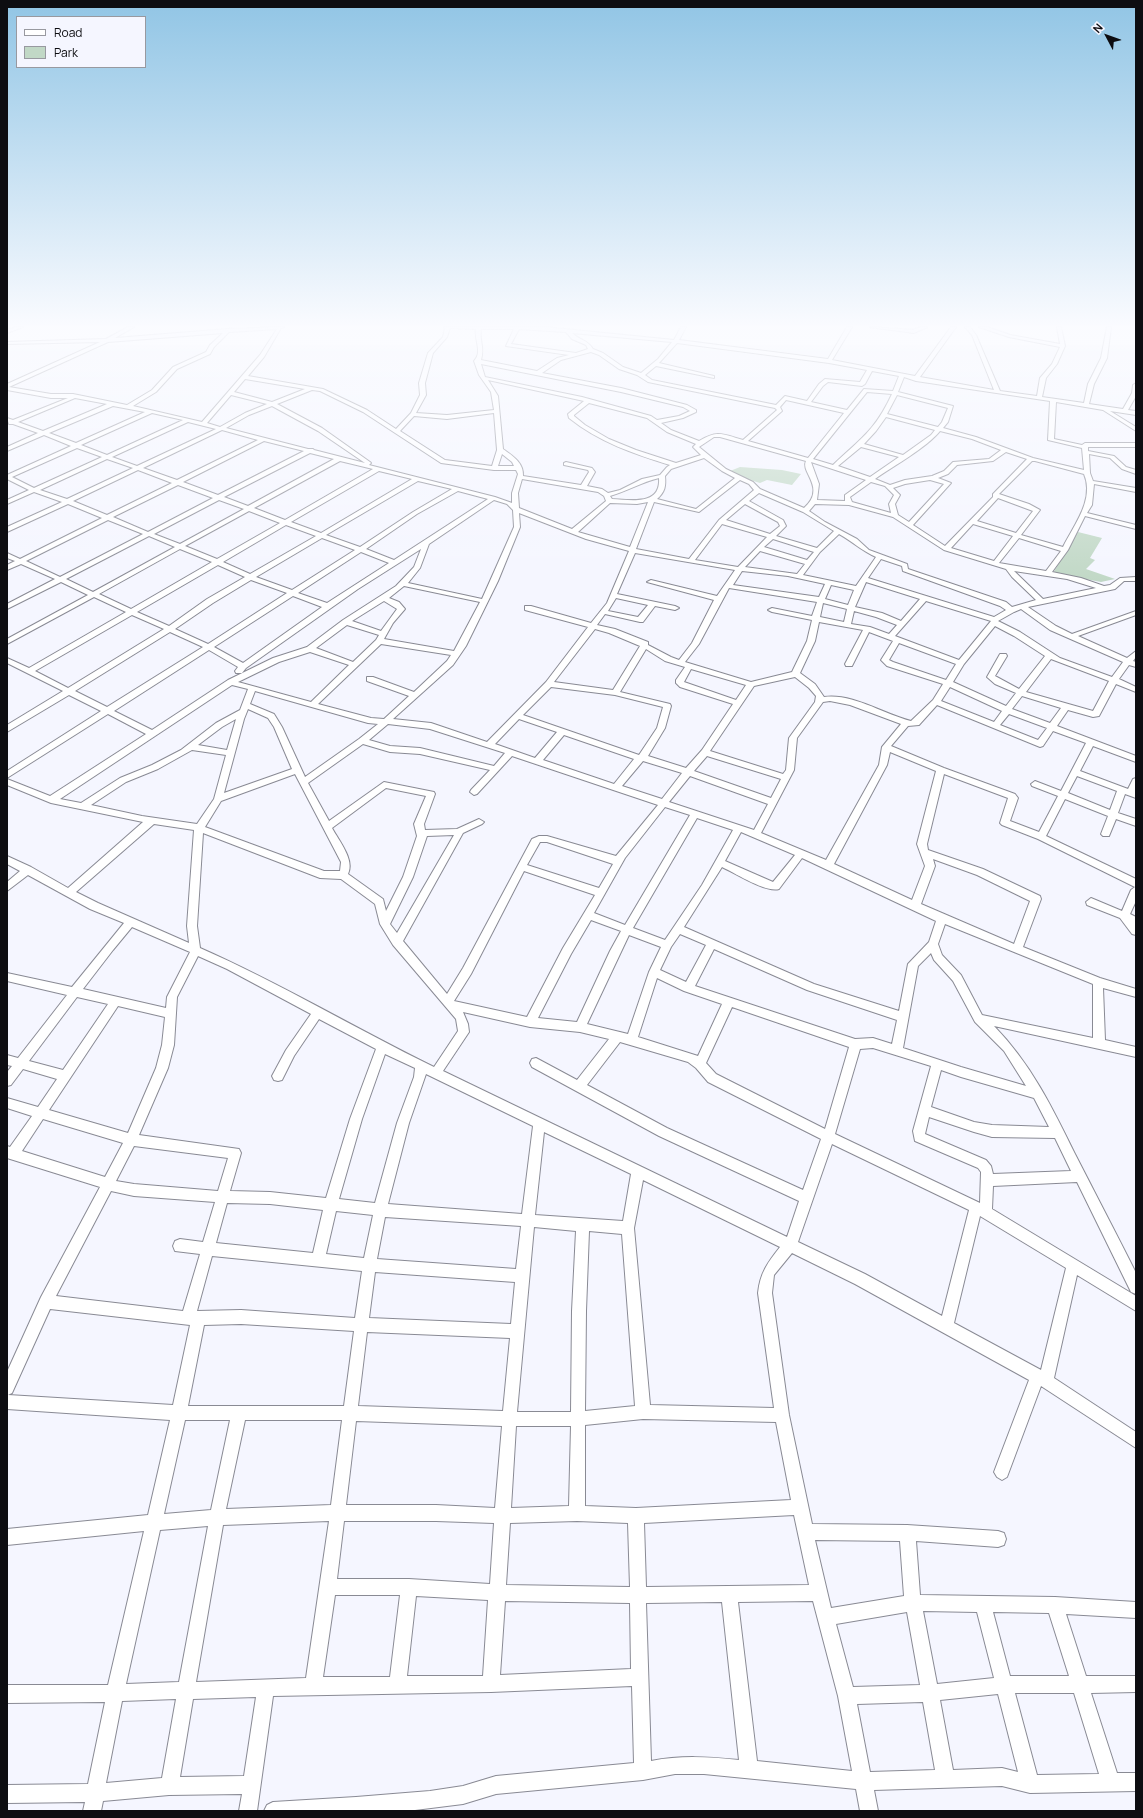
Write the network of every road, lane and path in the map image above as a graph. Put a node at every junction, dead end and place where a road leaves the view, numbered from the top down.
1 (496, 411) edge
2 (35, 412) edge
3 (94, 412) edge
4 (150, 412) joint
5 (214, 412) edge
6 (252, 412) edge
7 (288, 412) edge
8 (366, 412) edge
9 (489, 412) edge
10 (574, 412) edge
11 (630, 412) edge
12 (692, 412) edge
13 (778, 412) edge
14 (848, 412) edge
15 (886, 412) edge
16 (949, 412) edge
17 (1052, 412) edge
18 (1108, 412) edge
19 (413, 414) joint
20 (884, 415) junction
21 (188, 420) junction
22 (9, 422) edge
23 (657, 422) junction
24 (204, 423) junction
25 (222, 428) junction
26 (939, 428) junction
27 (1136, 429) edge
28 (396, 432) junction
29 (44, 433) junction
30 (264, 439) junction
31 (744, 442) junction
32 (699, 443) junction
33 (77, 445) junction
34 (859, 445) junction
35 (1136, 445) edge
36 (7, 449) edge
37 (1007, 449) junction
38 (311, 450) junction
39 (500, 450) junction
40 (1086, 450) junction
41 (706, 455) junction
42 (108, 457) junction
43 (905, 457) junction
44 (341, 458) junction
45 (1032, 459) junction
46 (809, 460) junction
47 (566, 464) dead end
48 (675, 466) junction
49 (834, 467) junction
50 (139, 468) junction
51 (376, 468) junction
52 (494, 468) junction
53 (519, 468) junction
54 (1136, 472) edge
55 (1087, 473) junction
56 (662, 476) junction
57 (7, 477) edge
58 (519, 477) junction
59 (418, 478) junction
60 (739, 478) junction
61 (929, 478) junction
62 (869, 479) junction
63 (177, 482) junction
64 (1091, 482) junction
65 (583, 487) junction
66 (890, 487) junction
67 (32, 489) junction
68 (457, 489) junction
69 (758, 490) junction
70 (1136, 490) edge
71 (995, 495) junction
72 (219, 498) junction
73 (493, 498) junction
74 (608, 498) junction
75 (652, 499) junction
76 (745, 501) junction
77 (7, 502) edge
78 (69, 502) junction
79 (814, 502) junction
80 (849, 503) junction
81 (249, 509) junction
82 (515, 509) junction
83 (805, 511) junction
84 (1083, 514) junction
85 (895, 516) junction
86 (108, 518) junction
87 (721, 521) junction
88 (973, 522) junction
89 (286, 523) junction
90 (910, 525) junction
91 (1136, 527) edge
92 (7, 530) edge
93 (838, 531) junction
94 (573, 532) junction
95 (149, 534) junction
96 (319, 536) junction
97 (1017, 536) junction
98 (771, 537) junction
99 (426, 543) junction
100 (180, 547) junction
101 (759, 548) junction
102 (946, 548) junction
103 (360, 550) junction
104 (632, 550) junction
105 (1065, 550) junction
106 (818, 551) junction
107 (7, 555) edge
108 (880, 556) junction
109 (691, 561) junction
110 (21, 562) junction
111 (218, 562) junction
112 (394, 562) junction
113 (809, 563) junction
114 (994, 564) junction
115 (7, 568) edge
116 (1009, 568) junction
117 (739, 570) junction
118 (1047, 575) junction
119 (799, 576) junction
120 (252, 578) junction
121 (60, 579) junction
122 (864, 579) junction
123 (1136, 579) edge
124 (651, 582) dead end
125 (829, 582) junction
126 (404, 584) junction
127 (728, 586) junction
128 (1102, 588) junction
129 (858, 589) junction
130 (294, 592) junction
131 (93, 594) junction
132 (614, 596) junction
133 (384, 598) junction
134 (925, 598) junction
135 (718, 599) junction
136 (821, 600) junction
137 (483, 601) junction
138 (1041, 601) junction
139 (653, 604) junction
140 (327, 606) junction
141 (7, 607) edge
142 (849, 607) junction
143 (528, 608) dead end
144 (675, 608) dead end
145 (1023, 608) junction
146 (772, 610) dead end
147 (1011, 610) junction
148 (132, 612) junction
149 (604, 612) junction
150 (1136, 613) edge
151 (817, 619) junction
152 (995, 621) junction
153 (346, 622) junction
154 (846, 624) junction
155 (902, 624) junction
156 (594, 626) junction
157 (170, 629) junction
158 (867, 629) junction
159 (384, 634) junction
160 (1072, 636) junction
161 (895, 638) junction
162 (379, 641) junction
163 (7, 642) edge
164 (644, 644) junction
165 (209, 647) junction
166 (310, 649) junction
167 (1136, 653) edge
168 (456, 654) junction
169 (1003, 656) dead end
170 (1049, 656) junction
171 (7, 660) edge
172 (1127, 661) junction
173 (680, 663) junction
174 (962, 663) junction
175 (849, 664) dead end
176 (355, 665) junction
177 (243, 666) junction
178 (689, 666) junction
179 (1136, 666) edge
180 (30, 671) junction
181 (796, 674) junction
182 (370, 679) dead end
183 (1114, 680) junction
184 (231, 682) junction
185 (550, 684) junction
186 (752, 684) junction
187 (949, 684) junction
188 (252, 688) junction
189 (1136, 690) edge
190 (69, 691) junction
191 (1022, 692) junction
192 (615, 693) junction
193 (415, 695) junction
194 (818, 701) junction
195 (936, 702) junction
196 (738, 703) junction
197 (312, 705) junction
198 (1066, 706) junction
199 (245, 708) junction
200 (1007, 710) junction
201 (108, 711) junction
202 (518, 716) junction
203 (385, 722) junction
204 (906, 724) junction
205 (995, 726) junction
206 (1052, 727) junction
207 (7, 729) edge
208 (563, 731) junction
209 (152, 734) junction
210 (362, 741) junction
211 (1091, 742) junction
212 (488, 746) junction
213 (191, 747) junction
214 (886, 748) junction
215 (705, 752) junction
216 (231, 753) junction
217 (509, 754) junction
218 (641, 758) junction
219 (1136, 759) edge
220 (536, 762) junction
221 (496, 769) junction
222 (297, 770) junction
223 (941, 770) junction
224 (688, 772) junction
225 (1074, 772) junction
226 (7, 775) edge
227 (786, 778) junction
228 (1136, 781) edge
229 (7, 782) edge
230 (304, 782) junction
231 (1035, 784) dead end
232 (615, 788) junction
233 (474, 792) dead end
234 (1130, 793) edge
235 (1064, 796) junction
236 (218, 799) junction
237 (51, 800) junction
238 (772, 802) junction
239 (663, 804) junction
240 (81, 807) junction
241 (695, 814) junction
242 (1114, 814) junction
243 (152, 820) junction
244 (479, 822) dead end
245 (1136, 822) edge
246 (327, 827) junction
247 (199, 828) junction
248 (738, 828) junction
249 (422, 832) junction
250 (458, 832) junction
251 (756, 834) junction
252 (1106, 834) dead end
253 (1041, 837) junction
254 (924, 852) junction
255 (801, 853) junction
256 (621, 859) junction
257 (7, 860) edge
258 (719, 862) junction
259 (828, 865) junction
260 (522, 866) junction
261 (28, 870) junction
262 (343, 875) junction
263 (1136, 884) edge
264 (7, 887) edge
265 (69, 893) junction
266 (602, 893) junction
267 (1091, 902) dead end
268 (915, 906) junction
269 (589, 915) junction
270 (1124, 917) junction
271 (942, 919) junction
272 (1136, 921) edge
273 (130, 923) junction
274 (385, 924) junction
275 (627, 929) junction
276 (678, 929) junction
277 (1136, 931) edge
278 (397, 942) junction
279 (933, 944) junction
280 (667, 945) junction
281 (711, 945) junction
282 (1017, 949) junction
283 (195, 952) junction
284 (654, 972) junction
285 (7, 977) edge
286 (1098, 982) junction
287 (688, 988) junction
288 (73, 993) junction
289 (1136, 993) edge
290 (729, 1001) junction
291 (115, 1002) junction
292 (450, 1003) junction
293 (318, 1012) junction
294 (169, 1013) junction
295 (902, 1017) junction
296 (979, 1019) junction
297 (530, 1022) junction
298 (580, 1027) junction
299 (617, 1037) junction
300 (632, 1040) junction
301 (1099, 1043) junction
302 (855, 1044) junction
303 (382, 1047) junction
304 (897, 1050) junction
305 (1136, 1052) edge
306 (7, 1060) edge
307 (536, 1063) dead end
308 (937, 1063) junction
309 (19, 1064) junction
310 (700, 1064) junction
311 (421, 1065) junction
312 (436, 1073) junction
313 (66, 1076) junction
314 (278, 1076) dead end
315 (7, 1081) edge
316 (579, 1086) junction
317 (1038, 1094) junction
318 (7, 1103) edge
319 (925, 1110) junction
320 (42, 1113) junction
321 (539, 1123) junction
322 (1058, 1133) junction
323 (829, 1137) junction
324 (131, 1140) junction
325 (10, 1153) edge
326 (638, 1171) junction
327 (1081, 1176) junction
328 (987, 1180) junction
329 (110, 1184) junction
330 (223, 1197) junction
331 (806, 1198) junction
332 (331, 1204) junction
333 (380, 1210) junction
334 (981, 1210) junction
335 (527, 1221) junction
336 (583, 1226) junction
337 (628, 1228) junction
338 (790, 1244) junction
339 (180, 1246) dead end
340 (207, 1248) junction
341 (318, 1260) junction
342 (369, 1265) junction
343 (1073, 1265) junction
344 (523, 1276) junction
345 (1136, 1287) edge
346 (46, 1302) junction
347 (1136, 1304) edge
348 (193, 1318) junction
349 (362, 1325) junction
350 (946, 1326) junction
351 (517, 1331) junction
352 (1042, 1378) junction
353 (7, 1388) edge
354 (7, 1402) edge
355 (643, 1412) junction
356 (179, 1413) junction
357 (349, 1413) junction
358 (239, 1414) junction
359 (782, 1415) junction
360 (577, 1418) junction
361 (510, 1419) junction
362 (1136, 1442) edge
363 (1002, 1472) dead end
364 (800, 1507) junction
365 (337, 1513) junction
366 (577, 1513) junction
367 (503, 1516) junction
368 (636, 1516) junction
369 (217, 1517) junction
370 (153, 1523) junction
371 (806, 1532) junction
372 (907, 1533) junction
373 (7, 1537) edge
374 (998, 1540) dead end
375 (328, 1587) junction
376 (409, 1587) junction
377 (497, 1593) junction
378 (819, 1593) junction
379 (730, 1594) junction
380 (639, 1595) junction
381 (913, 1603) junction
382 (983, 1604) junction
383 (1055, 1605) junction
384 (1136, 1610) edge
385 (826, 1617) junction
386 (639, 1677) junction
387 (491, 1684) junction
388 (1136, 1684) edge
389 (398, 1685) junction
390 (1004, 1685) junction
391 (1081, 1685) junction
392 (313, 1686) junction
393 (266, 1688) junction
394 (185, 1689) junction
395 (115, 1693) junction
396 (930, 1693) junction
397 (7, 1694) edge
398 (847, 1696) junction
399 (749, 1770) junction
400 (643, 1771) junction
401 (946, 1779) junction
402 (864, 1781) junction
403 (1136, 1782) edge
404 (1111, 1783) junction
405 (1030, 1784) junction
406 (251, 1785) junction
407 (169, 1786) junction
408 (96, 1793) junction
409 (7, 1794) edge
410 (92, 1811) edge
411 (248, 1811) edge
412 (273, 1811) edge
413 (869, 1811) edge

1 - 39 street
2 - 22 street
3 - 29 street
4 - 21 street
4 - 33 street
5 - 24 street
6 - 25 street
7 - 51 street
8 - 28 street
9 - 19 street
10 - 48 street
11 - 23 street
12 - 23 street
13 - 31 street
14 - 46 street
15 - 20 street
16 - 26 street
17 - 40 street
18 - 27 street
19 - 28 street
20 - 26 street
20 - 34 street
21 - 24 street
21 - 42 street
22 - 29 street
23 - 32 street
24 - 25 street
25 - 30 street
25 - 50 street
26 - 37 street
26 - 43 street
28 - 52 street
29 - 33 street
29 - 36 street
30 - 38 street
30 - 63 street
31 - 32 street
31 - 46 street
32 - 41 street
33 - 42 street
33 - 57 street
34 - 43 street
34 - 49 street
35 - 40 street
37 - 45 street
37 - 61 street
38 - 44 street
38 - 72 street
39 - 52 street
39 - 53 street
40 - 54 street
40 - 55 street
41 - 48 street
41 - 60 street
42 - 50 street
42 - 67 street
43 - 62 street
44 - 51 street
44 - 81 street
45 - 55 street
45 - 71 street
46 - 49 street
46 - 79 street
47 - 65 street
48 - 56 street
49 - 62 street
50 - 63 street
50 - 78 street
51 - 59 street
51 - 89 street
52 - 53 street
53 - 58 street
55 - 64 street
56 - 74 street
56 - 75 street
57 - 67 street
58 - 65 street
58 - 82 street
59 - 68 street
59 - 96 street
60 - 69 street
60 - 75 street
61 - 66 street
61 - 90 street
62 - 66 street
62 - 80 street
63 - 72 street
63 - 86 street
64 - 70 street
64 - 84 street
65 - 74 street
66 - 85 street
67 - 77 street
67 - 78 street
68 - 73 street
68 - 103 street
69 - 76 street
69 - 83 street
71 - 88 street
71 - 97 street
72 - 81 street
72 - 95 street
73 - 82 street
73 - 99 street
74 - 75 street
74 - 94 street
75 - 104 street
76 - 87 street
76 - 98 street
78 - 86 street
78 - 92 street
79 - 80 street
79 - 83 street
80 - 85 street
81 - 89 street
81 - 100 street
82 - 94 street
82 - 137 street
83 - 93 street
84 - 91 street
84 - 105 street
85 - 90 street
86 - 95 street
86 - 110 street
87 - 98 street
87 - 109 street
88 - 97 street
88 - 102 street
89 - 96 street
89 - 111 street
90 - 102 street
93 - 106 street
93 - 108 street
94 - 104 street
95 - 100 street
95 - 121 street
96 - 103 street
96 - 120 street
97 - 105 street
97 - 114 street
98 - 101 street
98 - 106 street
99 - 112 street
99 - 126 street
100 - 111 street
100 - 131 street
101 - 113 street
101 - 117 street
102 - 114 street
103 - 112 street
103 - 130 street
104 - 109 street
104 - 132 street
105 - 118 street
106 - 113 street
107 - 110 street
108 - 122 street
108 - 147 street
109 - 117 street
110 - 115 street
110 - 121 street
111 - 120 street
111 - 148 street
112 - 140 street
113 - 119 street
114 - 116 street
116 - 118 street
116 - 138 street
117 - 119 street
117 - 127 street
118 - 128 street
119 - 125 street
120 - 130 street
120 - 157 street
121 - 131 street
121 - 141 street
122 - 129 street
122 - 134 street
123 - 128 street
124 - 135 street
125 - 129 street
125 - 136 street
126 - 133 street
126 - 137 street
127 - 135 street
127 - 136 street
128 - 138 street
129 - 142 street
130 - 140 street
130 - 165 street
131 - 148 street
131 - 163 street
132 - 139 street
132 - 149 street
133 - 153 street
133 - 159 street
134 - 152 street
134 - 155 street
135 - 173 street
136 - 142 street
136 - 151 street
137 - 168 street
138 - 145 street
139 - 144 street
139 - 149 street
140 - 177 street
142 - 154 street
142 - 155 street
143 - 156 street
145 - 147 street
145 - 160 street
146 - 151 street
147 - 152 street
148 - 157 street
148 - 180 street
149 - 156 street
150 - 160 street
151 - 154 street
151 - 181 street
152 - 170 street
152 - 174 street
153 - 159 street
153 - 166 street
154 - 158 street
155 - 161 street
156 - 164 street
156 - 185 street
157 - 165 street
157 - 190 street
158 - 161 street
158 - 175 street
159 - 162 street
160 - 172 street
161 - 174 street
161 - 187 street
162 - 168 street
162 - 176 street
164 - 173 street
164 - 192 street
165 - 177 street
165 - 201 street
166 - 176 street
166 - 184 street
167 - 172 street
168 - 193 street
169 - 191 street
170 - 183 street
170 - 191 street
171 - 180 street
172 - 179 street
172 - 183 street
173 - 178 street
174 - 187 street
176 - 197 street
177 - 184 street
178 - 186 street
178 - 196 street
180 - 190 street
181 - 186 street
181 - 194 street
182 - 193 street
183 - 189 street
183 - 198 street
184 - 188 street
184 - 209 street
185 - 192 street
185 - 202 street
186 - 196 street
187 - 195 street
187 - 200 street
188 - 197 street
188 - 199 street
190 - 201 street
190 - 207 street
191 - 198 street
191 - 200 street
192 - 218 street
193 - 203 street
194 - 204 street
194 - 227 street
195 - 204 street
195 - 205 street
196 - 215 street
197 - 203 street
198 - 206 street
199 - 213 street
199 - 216 street
199 - 222 street
200 - 205 street
200 - 206 street
201 - 209 street
201 - 226 street
202 - 208 street
202 - 212 street
203 - 210 street
203 - 212 street
204 - 214 street
205 - 206 street
206 - 211 street
208 - 218 street
208 - 220 street
209 - 237 street
210 - 221 street
210 - 230 street
211 - 219 street
211 - 225 street
212 - 217 street
213 - 216 street
213 - 240 street
214 - 223 street
214 - 259 street
215 - 224 street
215 - 227 street
216 - 236 street
217 - 220 street
217 - 221 street
218 - 224 street
218 - 232 street
220 - 232 street
221 - 233 street
222 - 230 street
222 - 236 street
223 - 253 street
223 - 254 street
224 - 238 street
224 - 239 street
225 - 234 street
225 - 235 street
227 - 238 street
228 - 234 street
229 - 237 street
230 - 246 street
231 - 235 street
232 - 239 street
234 - 242 street
235 - 242 street
235 - 253 street
236 - 247 street
237 - 240 street
238 - 251 street
239 - 241 street
239 - 256 street
240 - 243 street
241 - 248 street
241 - 275 street
242 - 245 street
242 - 252 street
243 - 247 street
243 - 265 street
244 - 250 street
246 - 249 street
246 - 262 street
247 - 262 street
247 - 283 street
248 - 251 street
248 - 258 street
249 - 250 street
249 - 274 street
250 - 278 street
251 - 255 street
253 - 263 street
254 - 268 street
254 - 282 street
255 - 258 street
255 - 259 street
256 - 260 street
256 - 266 street
257 - 261 street
258 - 276 street
259 - 268 street
260 - 266 street
260 - 292 street
261 - 264 street
261 - 265 street
262 - 274 street
263 - 270 street
265 - 273 street
266 - 269 street
267 - 270 street
268 - 271 street
269 - 275 street
269 - 297 street
270 - 272 street
270 - 277 street
271 - 279 street
271 - 282 street
273 - 283 street
273 - 288 street
274 - 278 street
275 - 280 street
275 - 298 street
276 - 280 street
276 - 281 street
278 - 292 street
279 - 295 street
279 - 296 street
280 - 284 street
281 - 287 street
281 - 295 street
282 - 286 street
283 - 293 street
283 - 294 street
284 - 287 street
284 - 300 street
285 - 288 street
286 - 289 street
286 - 301 street
287 - 290 street
288 - 291 street
288 - 309 street
290 - 302 street
290 - 310 street
291 - 294 street
291 - 313 street
292 - 297 street
292 - 312 street
293 - 303 street
293 - 314 street
294 - 324 street
295 - 304 street
296 - 301 street
296 - 317 street
297 - 298 street
298 - 299 street
299 - 300 street
299 - 316 street
300 - 310 street
301 - 305 street
302 - 304 street
302 - 323 street
303 - 311 street
303 - 332 street
304 - 308 street
306 - 309 street
307 - 316 street
308 - 317 street
308 - 319 street
309 - 313 street
309 - 315 street
310 - 323 street
311 - 312 street
311 - 333 street
312 - 321 street
313 - 320 street
316 - 331 street
317 - 322 street
318 - 320 street
319 - 322 street
319 - 328 street
320 - 324 street
320 - 325 street
321 - 326 street
321 - 335 street
322 - 327 street
323 - 331 street
323 - 334 street
324 - 329 street
324 - 330 street
325 - 329 street
326 - 337 street
326 - 338 street
327 - 328 street
327 - 345 street
328 - 334 street
329 - 330 street
329 - 346 street
330 - 332 street
330 - 340 street
331 - 338 street
332 - 333 street
332 - 341 street
333 - 335 street
333 - 342 street
334 - 343 street
334 - 350 street
335 - 336 street
335 - 344 street
336 - 337 street
336 - 360 street
337 - 355 street
338 - 350 street
338 - 359 street
339 - 340 street
340 - 341 street
340 - 348 street
341 - 342 street
342 - 344 street
342 - 349 street
343 - 347 street
343 - 352 street
344 - 351 street
346 - 348 street
346 - 353 street
348 - 349 street
348 - 356 street
349 - 351 street
349 - 357 street
350 - 352 street
351 - 361 street
352 - 362 street
352 - 363 street
354 - 356 street
355 - 359 street
355 - 360 street
356 - 358 street
356 - 370 street
357 - 358 street
357 - 361 street
357 - 365 street
358 - 369 street
359 - 364 street
360 - 361 street
360 - 366 street
361 - 367 street
364 - 368 street
364 - 371 street
365 - 367 street
365 - 369 street
365 - 375 street
366 - 367 street
366 - 368 street
367 - 377 street
368 - 380 street
369 - 370 street
369 - 394 street
370 - 373 street
370 - 395 street
371 - 372 street
371 - 378 street
372 - 374 street
372 - 381 street
375 - 376 street
375 - 392 street
376 - 377 street
376 - 389 street
377 - 380 street
377 - 387 street
378 - 379 street
378 - 385 street
379 - 380 street
379 - 399 street
380 - 386 street
381 - 382 street
381 - 385 street
381 - 396 street
382 - 383 street
382 - 390 street
383 - 384 street
383 - 391 street
385 - 398 street
386 - 387 street
386 - 400 street
387 - 389 street
388 - 391 street
389 - 392 street
390 - 391 street
390 - 396 street
390 - 405 street
391 - 404 street
392 - 393 street
393 - 394 street
393 - 406 street
394 - 395 street
394 - 407 street
395 - 397 street
395 - 408 street
396 - 398 street
396 - 401 street
398 - 402 street
399 - 400 street
399 - 402 street
400 - 412 street
401 - 402 street
401 - 405 street
402 - 413 street
403 - 404 street
404 - 405 street
406 - 407 street
406 - 411 street
407 - 408 street
408 - 409 street
408 - 410 street

